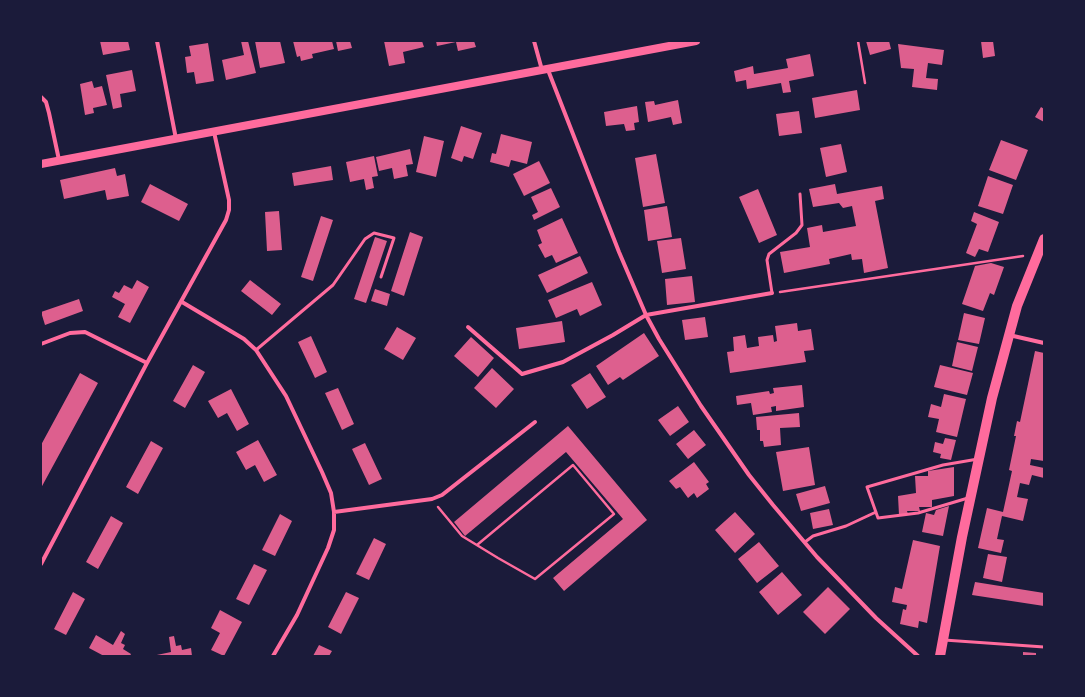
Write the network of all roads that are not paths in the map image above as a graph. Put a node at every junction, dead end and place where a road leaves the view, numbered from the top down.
1 (157, 41) edge
2 (534, 41) edge
3 (696, 41) edge
4 (545, 70) junction
5 (41, 97) edge
6 (214, 132) junction
7 (176, 139) junction
8 (59, 161) junction
9 (41, 164) edge
10 (800, 194) dead end
11 (1044, 239) edge
12 (381, 277) dead end
13 (772, 293) joint
14 (182, 302) junction
15 (646, 315) junction
16 (468, 327) dead end
17 (1008, 335) junction
18 (1044, 343) edge
19 (41, 344) edge
20 (256, 350) junction
21 (147, 363) junction
22 (535, 422) dead end
23 (979, 459) junction
24 (971, 497) junction
25 (334, 512) junction
26 (876, 512) junction
27 (805, 542) junction
28 (41, 564) edge
29 (942, 640) junction
30 (1044, 647) edge
31 (273, 656) edge
32 (918, 656) edge
33 (940, 656) edge

1 - 7 street
2 - 4 street
3 - 4 main road
4 - 6 main road
4 - 15 street
5 - 8 street
6 - 7 main road
6 - 14 street
7 - 8 main road
8 - 9 main road
10 - 13 lane
11 - 17 main road
12 - 20 lane
13 - 15 street
14 - 20 street
14 - 21 street
15 - 16 street
15 - 27 street
17 - 18 street
17 - 23 main road
19 - 21 street
20 - 25 street
21 - 28 street
22 - 25 street
23 - 24 main road
23 - 26 lane
24 - 26 lane
24 - 29 main road
25 - 31 street
26 - 27 lane
27 - 32 street
29 - 30 lane
29 - 33 main road

